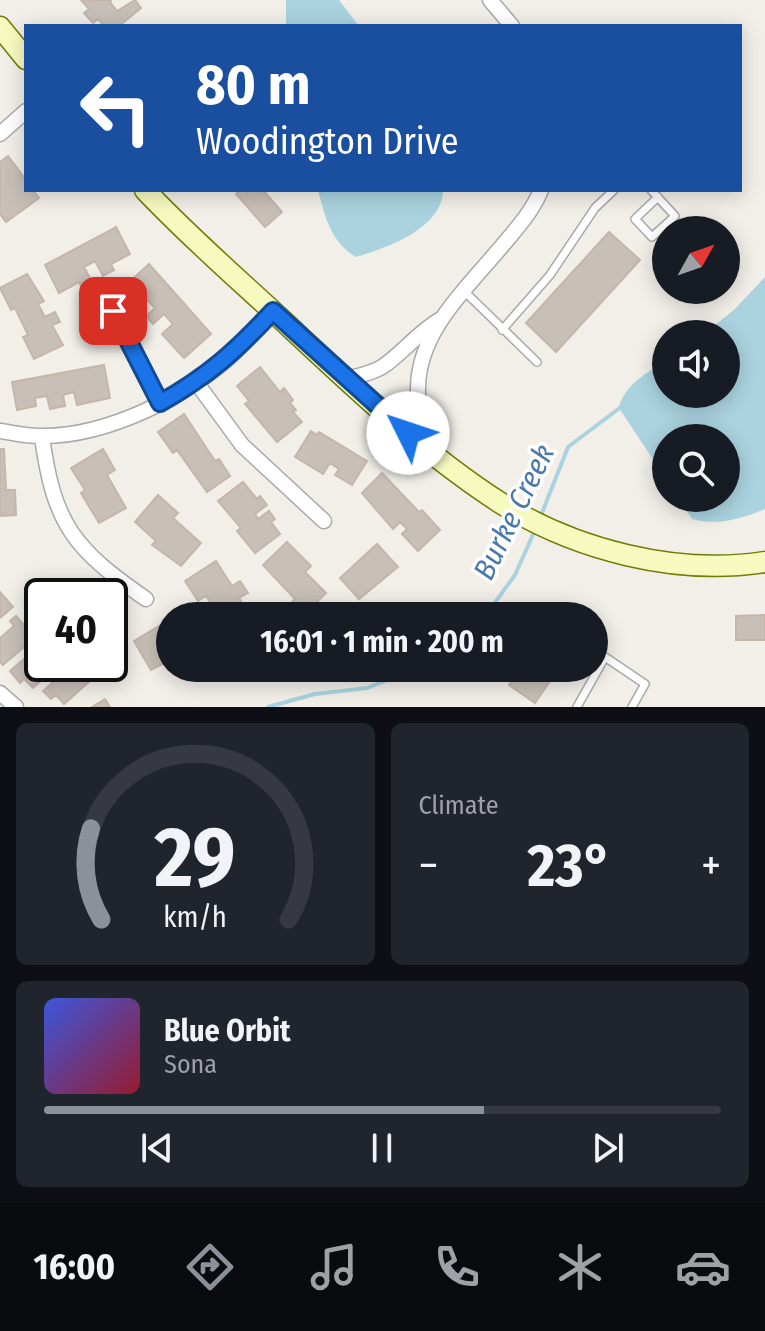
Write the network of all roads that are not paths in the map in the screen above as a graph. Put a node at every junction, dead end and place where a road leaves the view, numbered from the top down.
1 (490, 0) edge
2 (510, 24) edge
3 (0, 27) edge
4 (24, 57) edge
5 (24, 113) edge
6 (0, 134) edge
7 (147, 192) edge
8 (540, 192) edge
9 (612, 192) edge
10 (653, 192) edge
11 (658, 197) junction
12 (464, 291) junction
13 (113, 311) dead end
14 (273, 311) junction
15 (441, 319) junction
16 (502, 330) junction
17 (537, 362) dead end
18 (346, 379) junction
19 (196, 382) junction
20 (160, 403) junction
21 (0, 431) edge
22 (42, 437) junction
23 (428, 449) junction
24 (324, 521) dead end
25 (765, 562) edge
26 (146, 599) dead end
27 (0, 693) edge
28 (16, 707) edge
29 (577, 707) edge
30 (632, 707) edge

1 - 2 street
3 - 4 street
5 - 6 street
7 - 14 street
8 - 12 street
9 - 16 lane
10 - 11 lane
11 - 11 lane
12 - 15 street
12 - 16 lane
13 - 20 street
14 - 18 street
14 - 19 street
15 - 18 street
15 - 23 street
16 - 17 lane
18 - 23 street
19 - 20 street
19 - 24 street
20 - 22 street
21 - 22 street
22 - 26 street
23 - 25 street
27 - 28 street
29 - 30 lane

